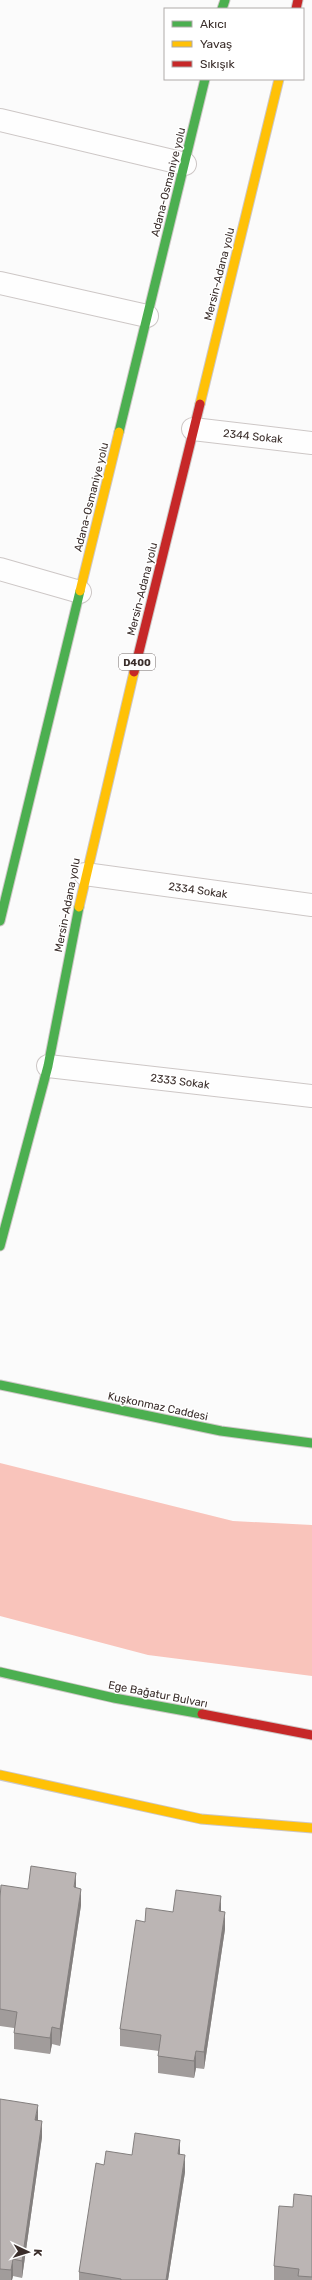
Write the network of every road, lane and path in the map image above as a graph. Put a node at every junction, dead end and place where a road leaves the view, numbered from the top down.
1 (205, 80) edge
2 (279, 80) edge
3 (0, 120) edge
4 (185, 164) junction
5 (0, 283) edge
6 (147, 316) junction
7 (193, 430) junction
8 (312, 443) edge
9 (0, 569) edge
10 (80, 592) junction
11 (7, 862) edge
12 (85, 874) junction
13 (312, 906) edge
14 (0, 921) edge
15 (48, 1066) junction
16 (312, 1096) edge
17 (0, 1246) edge
18 (0, 1385) edge
19 (312, 1443) edge
20 (0, 1672) edge
21 (312, 1735) edge
22 (0, 1775) edge
23 (312, 1828) edge

1 - 4 main road, Adana-Osmaniye yolu
2 - 7 main road, Mersin-Adana yolu / D400
3 - 4 street
4 - 6 main road, Adana-Osmaniye yolu
5 - 6 street
6 - 10 main road, Adana-Osmaniye yolu
7 - 8 street, 2344 Sokak
7 - 12 main road, Mersin-Adana yolu / D400
9 - 10 street
10 - 11 main road, Adana-Osmaniye yolu
11 - 14 main road, Adana-Osmaniye yolu
12 - 13 street, 2334 Sokak
12 - 15 main road, Mersin-Adana yolu / D400
15 - 16 street, 2333 Sokak
15 - 17 main road, Mersin-Adana yolu / D400
18 - 19 main road, Kuşkonmaz Caddesi
20 - 21 main road, Ege Bağatur Bulvarı
22 - 23 main road

